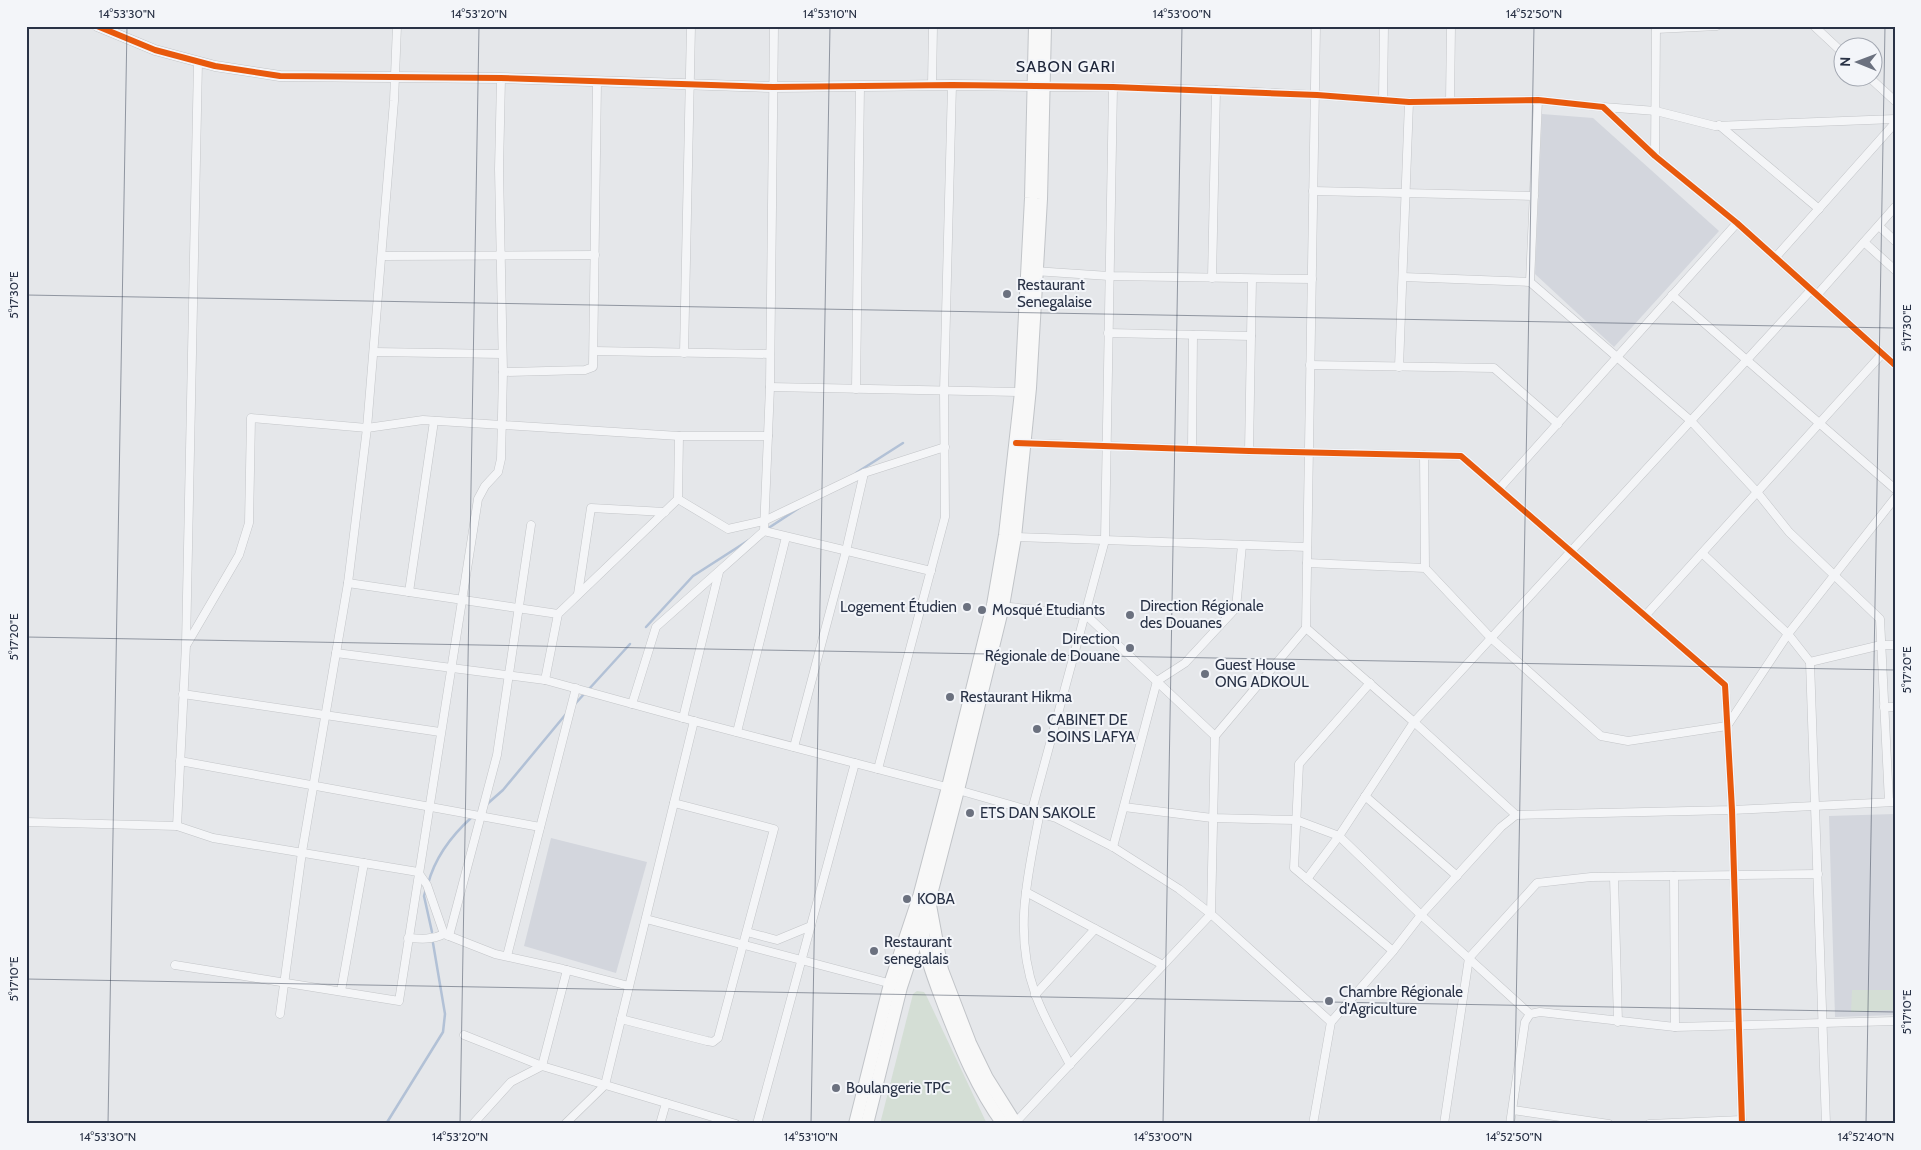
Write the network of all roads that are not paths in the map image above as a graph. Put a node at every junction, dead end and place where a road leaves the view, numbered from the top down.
1 (97, 26) edge
2 (397, 26) edge
3 (691, 26) edge
4 (774, 26) edge
5 (933, 26) edge
6 (1035, 26) edge
7 (1045, 26) edge
8 (1316, 26) edge
9 (1384, 26) edge
10 (1451, 26) edge
11 (1717, 26) edge
12 (1814, 26) edge
13 (1656, 28) edge
14 (1834, 45) edge
15 (198, 62) junction
16 (396, 78) junction
17 (501, 78) junction
18 (597, 82) junction
19 (690, 84) junction
20 (932, 85) junction
21 (952, 85) junction
22 (860, 86) junction
23 (773, 87) junction
24 (1039, 87) junction
25 (1113, 87) junction
26 (1881, 88) edge
27 (1216, 90) junction
28 (1316, 94) junction
29 (1383, 100) junction
30 (1538, 100) junction
31 (1895, 100) edge
32 (1450, 101) junction
33 (1409, 102) junction
34 (1602, 106) junction
35 (1656, 111) junction
36 (1895, 121) edge
37 (1719, 125) junction
38 (1655, 156) junction
39 (1313, 191) junction
40 (1405, 193) junction
41 (1534, 196) junction
42 (1895, 207) edge
43 (1819, 209) junction
44 (1737, 223) junction
45 (1879, 226) junction
46 (1895, 241) edge
47 (1864, 242) junction
48 (595, 255) junction
49 (382, 256) junction
50 (501, 256) junction
51 (1775, 258) junction
52 (1895, 270) edge
53 (1032, 271) junction
54 (1109, 276) junction
55 (1403, 276) junction
56 (1212, 278) junction
57 (1252, 278) junction
58 (1312, 279) junction
59 (1530, 282) junction
60 (1814, 292) junction
61 (1672, 296) junction
62 (1108, 333) junction
63 (1193, 335) junction
64 (1251, 336) junction
65 (594, 351) junction
66 (374, 352) junction
67 (684, 353) junction
68 (502, 354) junction
69 (770, 354) junction
70 (1882, 354) junction
71 (1618, 357) junction
72 (1746, 360) junction
73 (1027, 362) junction
74 (1310, 365) junction
75 (1895, 365) edge
76 (1399, 367) junction
77 (503, 372) junction
78 (770, 387) junction
79 (856, 389) junction
80 (944, 391) junction
81 (1021, 392) junction
82 (1691, 420) junction
83 (434, 421) junction
84 (502, 424) junction
85 (1558, 424) junction
86 (1819, 424) junction
87 (367, 428) junction
88 (679, 436) junction
89 (768, 436) junction
90 (1021, 443) junction
91 (1106, 446) junction
92 (945, 447) junction
93 (1192, 450) junction
94 (1249, 451) junction
95 (1309, 453) junction
96 (1424, 455) junction
97 (864, 473) junction
98 (1499, 489) junction
99 (1895, 489) edge
100 (1757, 492) junction
101 (1895, 498) edge
102 (678, 499) junction
103 (665, 512) junction
104 (764, 521) junction
105 (531, 526) dead end
106 (764, 531) junction
107 (786, 537) junction
108 (1015, 537) junction
109 (1105, 540) junction
110 (1242, 545) junction
111 (1307, 547) junction
112 (846, 551) junction
113 (1571, 551) junction
114 (1702, 553) junction
115 (1307, 563) junction
116 (1425, 568) junction
117 (931, 571) junction
118 (718, 572) junction
119 (1835, 575) junction
120 (348, 583) junction
121 (408, 592) junction
122 (578, 594) junction
123 (462, 600) junction
124 (998, 605) junction
125 (518, 608) junction
126 (558, 614) junction
127 (1086, 615) junction
128 (1645, 616) junction
129 (1306, 628) junction
130 (1788, 634) junction
131 (1491, 638) junction
132 (186, 645) junction
133 (1881, 645) junction
134 (1895, 645) edge
135 (336, 653) junction
136 (1810, 662) junction
137 (451, 667) junction
138 (509, 674) junction
139 (545, 680) junction
140 (1156, 681) junction
141 (1370, 683) junction
142 (576, 688) junction
143 (183, 694) junction
144 (632, 704) junction
145 (1884, 707) junction
146 (1895, 707) edge
147 (326, 716) junction
148 (683, 718) junction
149 (694, 721) junction
150 (1414, 722) junction
151 (1727, 726) junction
152 (440, 732) junction
153 (737, 732) junction
154 (1216, 736) junction
155 (794, 747) junction
156 (180, 761) junction
157 (855, 763) junction
158 (878, 769) junction
159 (315, 786) junction
160 (953, 788) junction
161 (1365, 796) junction
162 (1892, 802) edge
163 (674, 803) junction
164 (1815, 805) junction
165 (429, 806) junction
166 (1124, 807) junction
167 (1732, 810) junction
168 (1036, 811) junction
169 (1516, 815) junction
170 (481, 816) junction
171 (1212, 818) junction
172 (1296, 820) junction
173 (26, 822) edge
174 (177, 826) junction
175 (540, 827) junction
176 (1339, 836) junction
177 (1113, 848) junction
178 (302, 852) junction
179 (364, 863) junction
180 (418, 872) junction
181 (1818, 874) junction
182 (1457, 876) junction
183 (1674, 876) junction
184 (1734, 876) junction
185 (1614, 877) junction
186 (1307, 879) junction
187 (1026, 892) junction
188 (924, 900) junction
189 (1211, 914) junction
190 (1422, 915) junction
191 (646, 919) junction
192 (923, 921) junction
193 (811, 926) junction
194 (1095, 929) junction
195 (747, 932) junction
196 (446, 935) junction
197 (408, 938) junction
198 (777, 940) junction
199 (743, 946) junction
200 (1393, 951) junction
201 (773, 954) junction
202 (507, 956) junction
203 (1469, 958) junction
204 (802, 962) junction
205 (935, 964) junction
206 (175, 965) dead end
207 (1163, 966) junction
208 (567, 970) junction
209 (905, 972) junction
210 (283, 982) junction
211 (629, 986) junction
212 (896, 986) junction
213 (341, 991) junction
214 (1036, 995) junction
215 (280, 1014) dead end
216 (1530, 1014) junction
217 (621, 1019) junction
218 (1895, 1021) edge
219 (1331, 1022) junction
220 (1618, 1022) junction
221 (1823, 1023) junction
222 (1739, 1025) junction
223 (1675, 1027) junction
224 (464, 1035) dead end
225 (1070, 1065) junction
226 (542, 1066) junction
227 (605, 1085) junction
228 (666, 1103) junction
229 (1513, 1110) junction
230 (1742, 1122) edge
231 (1012, 1123) edge
232 (473, 1124) edge
233 (565, 1124) edge
234 (660, 1124) edge
235 (736, 1124) edge
236 (758, 1124) edge
237 (855, 1124) edge
238 (867, 1124) edge
239 (1313, 1124) edge
240 (1444, 1124) edge
241 (1510, 1124) edge
242 (1609, 1124) edge
243 (1649, 1124) edge
244 (1826, 1124) edge

1 - 15 street
2 - 16 street
3 - 19 street
4 - 23 street
5 - 20 street
6 - 24 main road
7 - 24 main road
8 - 28 street
9 - 29 street
10 - 32 street
11 - 13 street
12 - 14 street
13 - 35 street
15 - 16 street
15 - 132 street
16 - 17 street
16 - 49 street
17 - 18 street
17 - 50 street
18 - 19 street
18 - 48 street
19 - 23 street
19 - 67 street
20 - 21 street
20 - 22 street
21 - 24 street
21 - 80 street
22 - 23 street
22 - 79 street
23 - 69 street
24 - 25 street
24 - 53 main road
25 - 27 street
25 - 54 street
26 - 31 street
27 - 28 street
27 - 56 street
28 - 29 street
28 - 39 street
29 - 33 street
30 - 32 street
30 - 34 street
30 - 41 street
32 - 33 street
33 - 40 street
34 - 35 street
34 - 38 street
35 - 37 street
35 - 38 street
36 - 37 street
36 - 43 street
37 - 43 street
38 - 44 street
39 - 40 street
39 - 58 street
40 - 41 street
40 - 55 street
41 - 59 street
42 - 45 street
43 - 51 street
44 - 51 street
44 - 61 street
45 - 46 street
45 - 47 street
47 - 52 street
47 - 60 street
48 - 50 street
48 - 65 street
49 - 50 street
49 - 66 street
50 - 68 street
51 - 60 street
53 - 54 street
53 - 73 main road
54 - 56 street
54 - 62 street
55 - 59 street
55 - 76 street
56 - 57 street
57 - 58 street
57 - 64 street
58 - 74 street
59 - 71 street
60 - 70 street
60 - 72 street
61 - 71 street
61 - 72 street
62 - 63 street
62 - 91 street
63 - 64 street
63 - 93 street
64 - 94 street
65 - 67 street
65 - 77 street
66 - 68 street
66 - 87 street
67 - 69 street
68 - 77 street
69 - 78 street
70 - 75 street
70 - 86 street
71 - 82 street
71 - 85 street
72 - 82 street
72 - 86 street
73 - 81 main road
73 - 90 main road
74 - 76 street
74 - 95 street
76 - 85 street
77 - 84 street
78 - 79 street
78 - 89 street
79 - 80 street
80 - 81 street
80 - 92 street
81 - 90 main road
82 - 100 street
82 - 113 street
83 - 84 street
83 - 87 street
83 - 121 street
84 - 88 street
84 - 123 street
85 - 98 street
86 - 99 street
86 - 100 street
87 - 120 street
87 - 132 street
88 - 89 street
88 - 102 street
89 - 104 street
90 - 91 street
90 - 108 main road
90 - 124 main road
91 - 93 street
91 - 109 street
92 - 97 street
92 - 117 street
93 - 94 street
94 - 95 street
95 - 96 street
95 - 111 street
96 - 98 street
96 - 116 street
97 - 104 street
97 - 112 street
98 - 113 street
100 - 114 street
100 - 119 street
101 - 119 street
102 - 103 street
102 - 104 street
103 - 122 street
103 - 122 street
104 - 106 street
105 - 125 street
106 - 107 street
106 - 118 street
107 - 112 street
107 - 153 street
108 - 109 street
108 - 124 main road
109 - 110 street
109 - 127 street
110 - 111 street
110 - 140 street
111 - 115 street
112 - 117 street
112 - 155 street
113 - 128 street
113 - 131 street
114 - 128 street
114 - 130 street
115 - 116 street
115 - 129 street
116 - 131 street
117 - 158 street
118 - 144 street
118 - 148 street
119 - 130 street
119 - 133 street
120 - 121 street
120 - 135 street
121 - 123 street
122 - 126 street
123 - 125 street
123 - 137 street
124 - 127 street
124 - 160 main road
125 - 126 street
125 - 138 street
126 - 139 street
127 - 140 street
127 - 168 street
128 - 151 street
129 - 141 street
129 - 154 street
130 - 136 street
130 - 151 street
131 - 150 street
131 - 151 street
132 - 143 street
133 - 134 street
133 - 136 street
133 - 145 street
135 - 137 street
135 - 147 street
136 - 164 street
137 - 138 street
137 - 152 street
138 - 139 street
138 - 170 street
139 - 142 street
140 - 154 street
140 - 166 street
141 - 150 street
141 - 172 street
142 - 144 street
142 - 175 street
143 - 147 street
143 - 156 street
144 - 148 street
145 - 146 street
145 - 162 street
147 - 152 street
147 - 159 street
148 - 149 street
149 - 153 street
149 - 163 street
150 - 161 street
150 - 169 street
151 - 167 street
152 - 165 street
153 - 155 street
154 - 171 street
155 - 157 street
156 - 159 street
156 - 174 street
157 - 158 street
157 - 193 street
158 - 160 street
159 - 165 street
159 - 178 street
160 - 168 street
160 - 188 main road
160 - 188 main road
161 - 176 street
161 - 182 street
162 - 164 street
163 - 191 street
163 - 195 street
164 - 167 street
164 - 181 street
165 - 170 street
165 - 180 street
166 - 171 street
166 - 177 street
167 - 169 street
167 - 184 street
168 - 177 street
168 - 187 street
169 - 182 street
170 - 175 street
170 - 196 street
171 - 172 street
171 - 189 street
172 - 176 street
172 - 186 street
173 - 174 street
174 - 178 street
175 - 202 street
176 - 186 street
176 - 190 street
177 - 189 street
178 - 179 street
178 - 210 street
179 - 180 street
179 - 213 street
180 - 196 street
180 - 197 street
181 - 184 street
181 - 221 street
182 - 190 street
183 - 184 street
183 - 185 street
183 - 223 street
184 - 222 street
185 - 203 street
185 - 220 street
186 - 200 street
187 - 194 street
187 - 214 street
188 - 192 main road
188 - 205 main road
188 - 212 main road
189 - 207 street
189 - 219 street
190 - 200 street
190 - 203 street
191 - 199 street
191 - 211 street
192 - 205 main road
192 - 209 main road
193 - 198 street
193 - 204 street
194 - 207 street
194 - 214 street
195 - 198 street
195 - 199 street
196 - 197 street
196 - 202 street
197 - 213 street
198 - 201 street
199 - 201 street
199 - 217 street
200 - 219 street
201 - 204 street
202 - 208 street
203 - 216 street
203 - 240 street
204 - 212 street
204 - 236 street
205 - 209 main road
205 - 231 main road
206 - 210 street
207 - 225 street
208 - 211 street
208 - 226 street
209 - 212 main road
210 - 213 street
210 - 215 street
211 - 217 street
212 - 237 main road
212 - 238 main road
214 - 225 street
216 - 220 street
216 - 229 street
217 - 227 street
218 - 221 street
219 - 239 street
220 - 223 street
221 - 222 street
221 - 244 street
222 - 223 street
222 - 230 street
224 - 226 street
225 - 231 street
226 - 227 street
226 - 232 street
227 - 228 street
227 - 233 street
228 - 234 street
228 - 235 street
229 - 241 street
229 - 242 street
230 - 243 street

